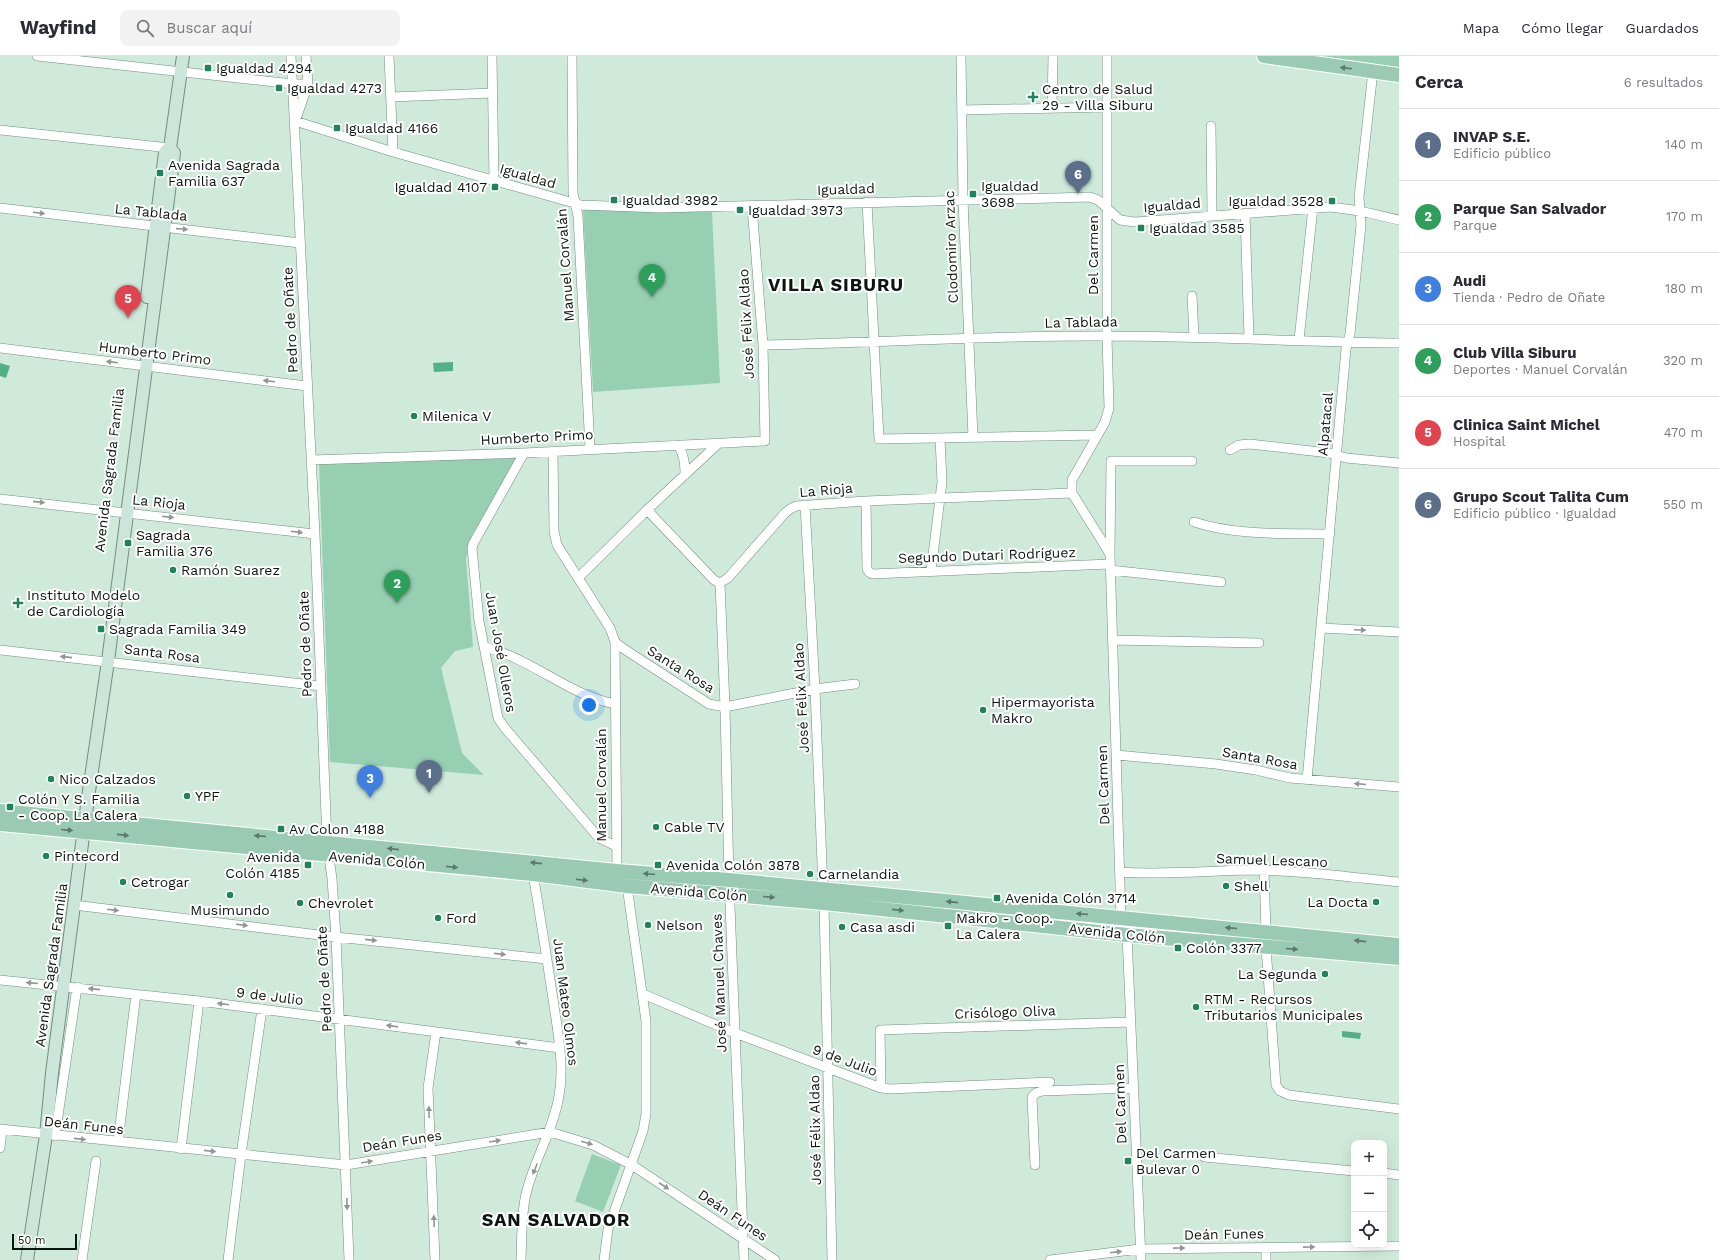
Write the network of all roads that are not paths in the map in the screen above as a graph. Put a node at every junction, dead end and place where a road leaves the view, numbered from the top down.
1 (38, 56) edge
2 (183, 56) edge
3 (291, 56) edge
4 (306, 56) edge
5 (389, 56) edge
6 (492, 56) edge
7 (572, 56) edge
8 (961, 56) edge
9 (1052, 56) edge
10 (1107, 56) edge
11 (1264, 56) edge
12 (181, 71) junction
13 (1373, 72) junction
14 (1399, 75) edge
15 (293, 84) junction
16 (308, 84) junction
17 (493, 93) junction
18 (391, 97) junction
19 (1107, 107) junction
20 (1052, 109) junction
21 (962, 110) junction
22 (295, 121) junction
23 (1211, 126) dead end
24 (0, 130) edge
25 (170, 148) junction
26 (393, 152) junction
27 (494, 181) junction
28 (963, 200) junction
29 (867, 202) junction
30 (576, 205) junction
31 (752, 206) junction
32 (1313, 207) junction
33 (0, 208) edge
34 (1107, 208) junction
35 (1360, 211) junction
36 (1245, 213) junction
37 (1212, 216) junction
38 (1399, 220) edge
39 (160, 228) junction
40 (300, 243) junction
41 (1192, 296) dead end
42 (1107, 336) junction
43 (1194, 337) junction
44 (969, 338) junction
45 (1249, 338) junction
46 (1299, 340) junction
47 (875, 342) junction
48 (1348, 343) junction
49 (1399, 343) edge
50 (763, 345) junction
51 (0, 348) edge
52 (142, 366) junction
53 (308, 386) junction
54 (1097, 435) junction
55 (973, 437) junction
56 (940, 438) junction
57 (765, 441) joint
58 (719, 443) junction
59 (678, 445) junction
60 (590, 449) junction
61 (1230, 450) dead end
62 (553, 451) junction
63 (524, 453) junction
64 (1337, 456) junction
65 (311, 460) junction
66 (1192, 461) dead end
67 (1399, 463) edge
68 (685, 475) junction
69 (1072, 493) junction
70 (941, 498) junction
71 (0, 499) edge
72 (866, 501) junction
73 (804, 505) junction
74 (647, 510) junction
75 (123, 512) junction
76 (1194, 522) dead end
77 (315, 534) junction
78 (1330, 534) junction
79 (1110, 563) junction
80 (931, 571) junction
81 (578, 578) junction
82 (1221, 582) dead end
83 (720, 583) junction
84 (1321, 628) junction
85 (1399, 632) edge
86 (1112, 640) junction
87 (615, 642) junction
88 (1259, 643) dead end
89 (484, 647) junction
90 (0, 650) edge
91 (105, 661) junction
92 (855, 684) dead end
93 (321, 686) junction
94 (815, 689) junction
95 (615, 704) junction
96 (725, 707) junction
97 (1116, 755) junction
98 (1307, 780) junction
99 (1399, 787) edge
100 (0, 811) edge
101 (0, 824) edge
102 (85, 825) junction
103 (616, 846) junction
104 (329, 849) junction
105 (616, 871) junction
106 (1264, 871) junction
107 (1120, 872) junction
108 (533, 874) junction
109 (1399, 882) edge
110 (627, 886) junction
111 (730, 887) junction
112 (824, 896) junction
113 (74, 905) junction
114 (1121, 918) junction
115 (1266, 931) junction
116 (1128, 935) junction
117 (336, 937) junction
118 (1399, 945) edge
119 (1266, 947) junction
120 (1399, 958) edge
121 (547, 959) junction
122 (0, 980) edge
123 (64, 985) junction
124 (77, 987) junction
125 (136, 994) junction
126 (643, 994) junction
127 (199, 1001) junction
128 (262, 1008) junction
129 (340, 1019) junction
130 (1131, 1022) junction
131 (436, 1032) junction
132 (735, 1033) junction
133 (560, 1048) junction
134 (828, 1069) junction
135 (1050, 1082) dead end
136 (881, 1088) junction
137 (1134, 1088) junction
138 (1399, 1109) edge
139 (1, 1130) edge
140 (550, 1132) junction
141 (50, 1135) junction
142 (118, 1142) junction
143 (0, 1148) edge
144 (181, 1149) junction
145 (431, 1151) junction
146 (241, 1154) junction
147 (1204, 1158) dead end
148 (96, 1160) dead end
149 (346, 1165) junction
150 (632, 1165) junction
151 (1035, 1165) dead end
152 (1351, 1171) edge
153 (1387, 1174) edge
154 (1399, 1175) edge
155 (743, 1238) junction
156 (1399, 1246) edge
157 (1266, 1247) junction
158 (1140, 1249) junction
159 (27, 1260) edge
160 (82, 1260) edge
161 (228, 1260) edge
162 (349, 1260) edge
163 (435, 1260) edge
164 (521, 1260) edge
165 (604, 1260) edge
166 (744, 1260) edge
167 (775, 1260) edge
168 (832, 1260) edge
169 (1050, 1260) edge
170 (1141, 1260) edge
171 (1266, 1260) edge

1 - 12 street
2 - 12 main road, Avenida Sagrada Familia
3 - 15 street, Pedro de Oñate
4 - 16 street, Pedro de Oñate
5 - 18 street
6 - 17 street
7 - 30 street, Manuel Corvalán
8 - 21 street, Clodomiro Arzac
9 - 20 street
10 - 19 street, Del Carmen
13 -> 11 main road
12 - 15 street
12 - 25 main road, Avenida Sagrada Familia
13 - 14 main road
13 - 35 street, Alpatacal
15 - 16 street
15 - 22 street, Pedro de Oñate
16 - 22 street, Pedro de Oñate
17 - 18 street
17 - 27 street
18 - 26 street
19 - 20 street
19 - 34 street, Del Carmen
20 - 21 street
21 - 28 street, Clodomiro Arzac
22 - 26 street, Igualdad
22 - 40 street, Pedro de Oñate
23 - 37 street
24 - 25 street
25 - 39 main road, Avenida Sagrada Familia
26 - 27 street, Igualdad
27 - 30 street, Igualdad
28 - 29 street, Igualdad
28 - 34 street, Igualdad
28 - 44 street, Clodomiro Arzac
29 - 31 street, Igualdad
29 - 47 street
30 - 31 street, Igualdad
30 - 60 street, Manuel Corvalán
31 - 50 street, José Félix Aldao
32 - 35 street, Igualdad
32 - 36 street, Igualdad
32 - 46 street
33 -> 39 street, La Tablada
34 - 37 street, Igualdad
34 - 42 street, Del Carmen
35 - 38 street, Igualdad
35 - 48 street, Alpatacal
36 - 37 street, Igualdad
36 - 45 street
39 -> 40 street, La Tablada
39 - 52 main road, Avenida Sagrada Familia
40 - 53 street, Pedro de Oñate
41 - 43 street
42 - 43 street, La Tablada
42 - 44 street, La Tablada
42 - 54 street, Del Carmen
43 - 45 street, La Tablada
44 - 47 street, La Tablada
44 - 55 street, Clodomiro Arzac
45 - 46 street, La Tablada
46 - 48 street, La Tablada
47 - 50 street, La Tablada
47 - 56 street
48 - 49 street, La Tablada
48 - 64 street, Alpatacal
50 - 57 street, José Félix Aldao
52 -> 51 street, Humberto Primo
53 -> 52 street, Humberto Primo
52 - 75 main road, Avenida Sagrada Familia
53 - 65 street, Pedro de Oñate
54 - 55 street
54 - 69 street, Del Carmen
55 - 56 street
56 - 70 street
57 - 58 street, Humberto Primo
58 - 59 street, Humberto Primo
58 - 68 street
59 - 60 street, Humberto Primo
59 - 68 street
60 - 62 street, Humberto Primo
61 - 64 street
62 - 63 street, Humberto Primo
62 - 81 street, Manuel Corvalán
63 - 65 street, Humberto Primo
63 - 89 street, Juan José Olleros
64 - 67 street
64 - 78 street, Alpatacal
65 - 77 street, Pedro de Oñate
66 - 79 street, Del Carmen
68 - 74 street
69 - 70 street, La Rioja
69 - 79 street
70 - 72 street, La Rioja
70 - 80 street
71 -> 75 street, La Rioja
72 - 73 street, La Rioja
72 - 80 street, Segundo Dutari Rodríguez
73 - 83 street, La Rioja
73 - 94 street, José Félix Aldao
74 - 81 street
74 - 83 street
75 -> 77 street, La Rioja
75 - 91 main road, Avenida Sagrada Familia
76 - 78 street
77 - 93 street, Pedro de Oñate
78 - 84 street, Alpatacal
79 - 80 street, Segundo Dutari Rodríguez
79 - 82 street
79 - 86 street, Del Carmen
81 - 87 street, Manuel Corvalán
83 - 96 street, José Manuel Chaves
84 -> 85 street
84 - 98 street, Alpatacal
86 - 88 street
86 - 97 street, Del Carmen
87 - 95 street, Manuel Corvalán
87 - 96 street, Santa Rosa
89 - 95 street
89 - 103 street, Juan José Olleros
91 -> 90 street, Santa Rosa
91 - 93 street, Santa Rosa
91 - 102 main road, Avenida Sagrada Familia
92 - 94 street, Santa Rosa
93 - 104 street, Pedro de Oñate
94 - 96 street, Santa Rosa
94 - 112 street, José Félix Aldao
95 - 103 street, Manuel Corvalán
96 - 111 street, José Manuel Chaves
97 - 98 street, Santa Rosa
97 - 107 street, Del Carmen
99 -> 98 street, Santa Rosa
100 - 102 main road, Avenida Colón
101 -> 102 main road, Avenida Colón
102 - 104 main road, Avenida Colón
102 - 113 main road, Avenida Sagrada Familia
103 - 105 street, Manuel Corvalán
105 -> 104 main road, Avenida Colón
104 -> 108 main road, Avenida Colón
104 - 117 street, Pedro de Oñate
111 -> 105 main road, Avenida Colón
106 - 107 street, Samuel Lescano
106 - 109 street, Samuel Lescano
106 - 115 street
107 - 114 street, Del Carmen
108 -> 110 main road, Avenida Colón
108 - 121 street, Juan Mateo Olmos
110 - 111 main road, Avenida Colón
110 - 126 street
111 - 112 main road, Avenida Colón
111 - 132 street, José Manuel Chaves
114 -> 112 main road, Avenida Colón
112 -> 116 main road, Avenida Colón
112 - 134 street, José Félix Aldao
113 -> 117 street
113 - 123 main road, Avenida Sagrada Familia
115 -> 114 main road, Avenida Colón
114 - 116 street
118 -> 115 main road, Avenida Colón
116 - 119 main road, Avenida Colón
116 - 130 street, Del Carmen
117 -> 121 street
117 - 129 street, Pedro de Oñate
119 -> 120 main road, Avenida Colón
119 - 138 street
121 - 133 street, Juan Mateo Olmos
123 -> 122 street, 9 de Julio
123 - 124 street, 9 de Julio
123 - 141 main road, Avenida Sagrada Familia
125 -> 124 street, 9 de Julio
124 - 141 street
125 - 127 street, 9 de Julio
125 - 142 street
126 - 132 street, 9 de Julio
126 - 150 street
128 -> 127 street, 9 de Julio
127 - 144 street
128 - 129 street, 9 de Julio
128 - 146 street
131 -> 129 street, 9 de Julio
129 - 149 street, Pedro de Oñate
130 - 136 street, Crisólogo Oliva
130 - 137 street, Del Carmen
133 -> 131 street, 9 de Julio
145 -> 131 street
132 - 134 street, 9 de Julio
132 - 155 street, José Manuel Chaves
133 - 140 street, Juan Mateo Olmos
134 - 136 street, 9 de Julio
134 - 168 street, José Félix Aldao
135 - 136 street, 9 de Julio
137 - 151 street
137 - 158 street, Del Carmen
139 - 141 street, Deán Funes
139 - 143 street
145 -> 140 street, Deán Funes
140 -> 150 street, Deán Funes
140 -> 164 street, Juan Mateo Olmos
141 -> 142 street, Deán Funes
141 - 159 main road, Avenida Sagrada Familia
142 - 144 street, Deán Funes
144 -> 146 street, Deán Funes
149 -> 145 street, Deán Funes
163 -> 145 street
146 - 149 street, Deán Funes
146 - 161 street
147 - 152 street
148 - 160 street
149 -> 162 street, Pedro de Oñate
150 -> 155 street, Deán Funes
150 - 165 street
153 - 154 street
155 - 166 street, José Manuel Chaves
155 - 167 street, Deán Funes
157 -> 156 street, Deán Funes
158 -> 157 street, Deán Funes
157 - 171 street
169 -> 158 street, Deán Funes
158 - 170 street, Del Carmen

